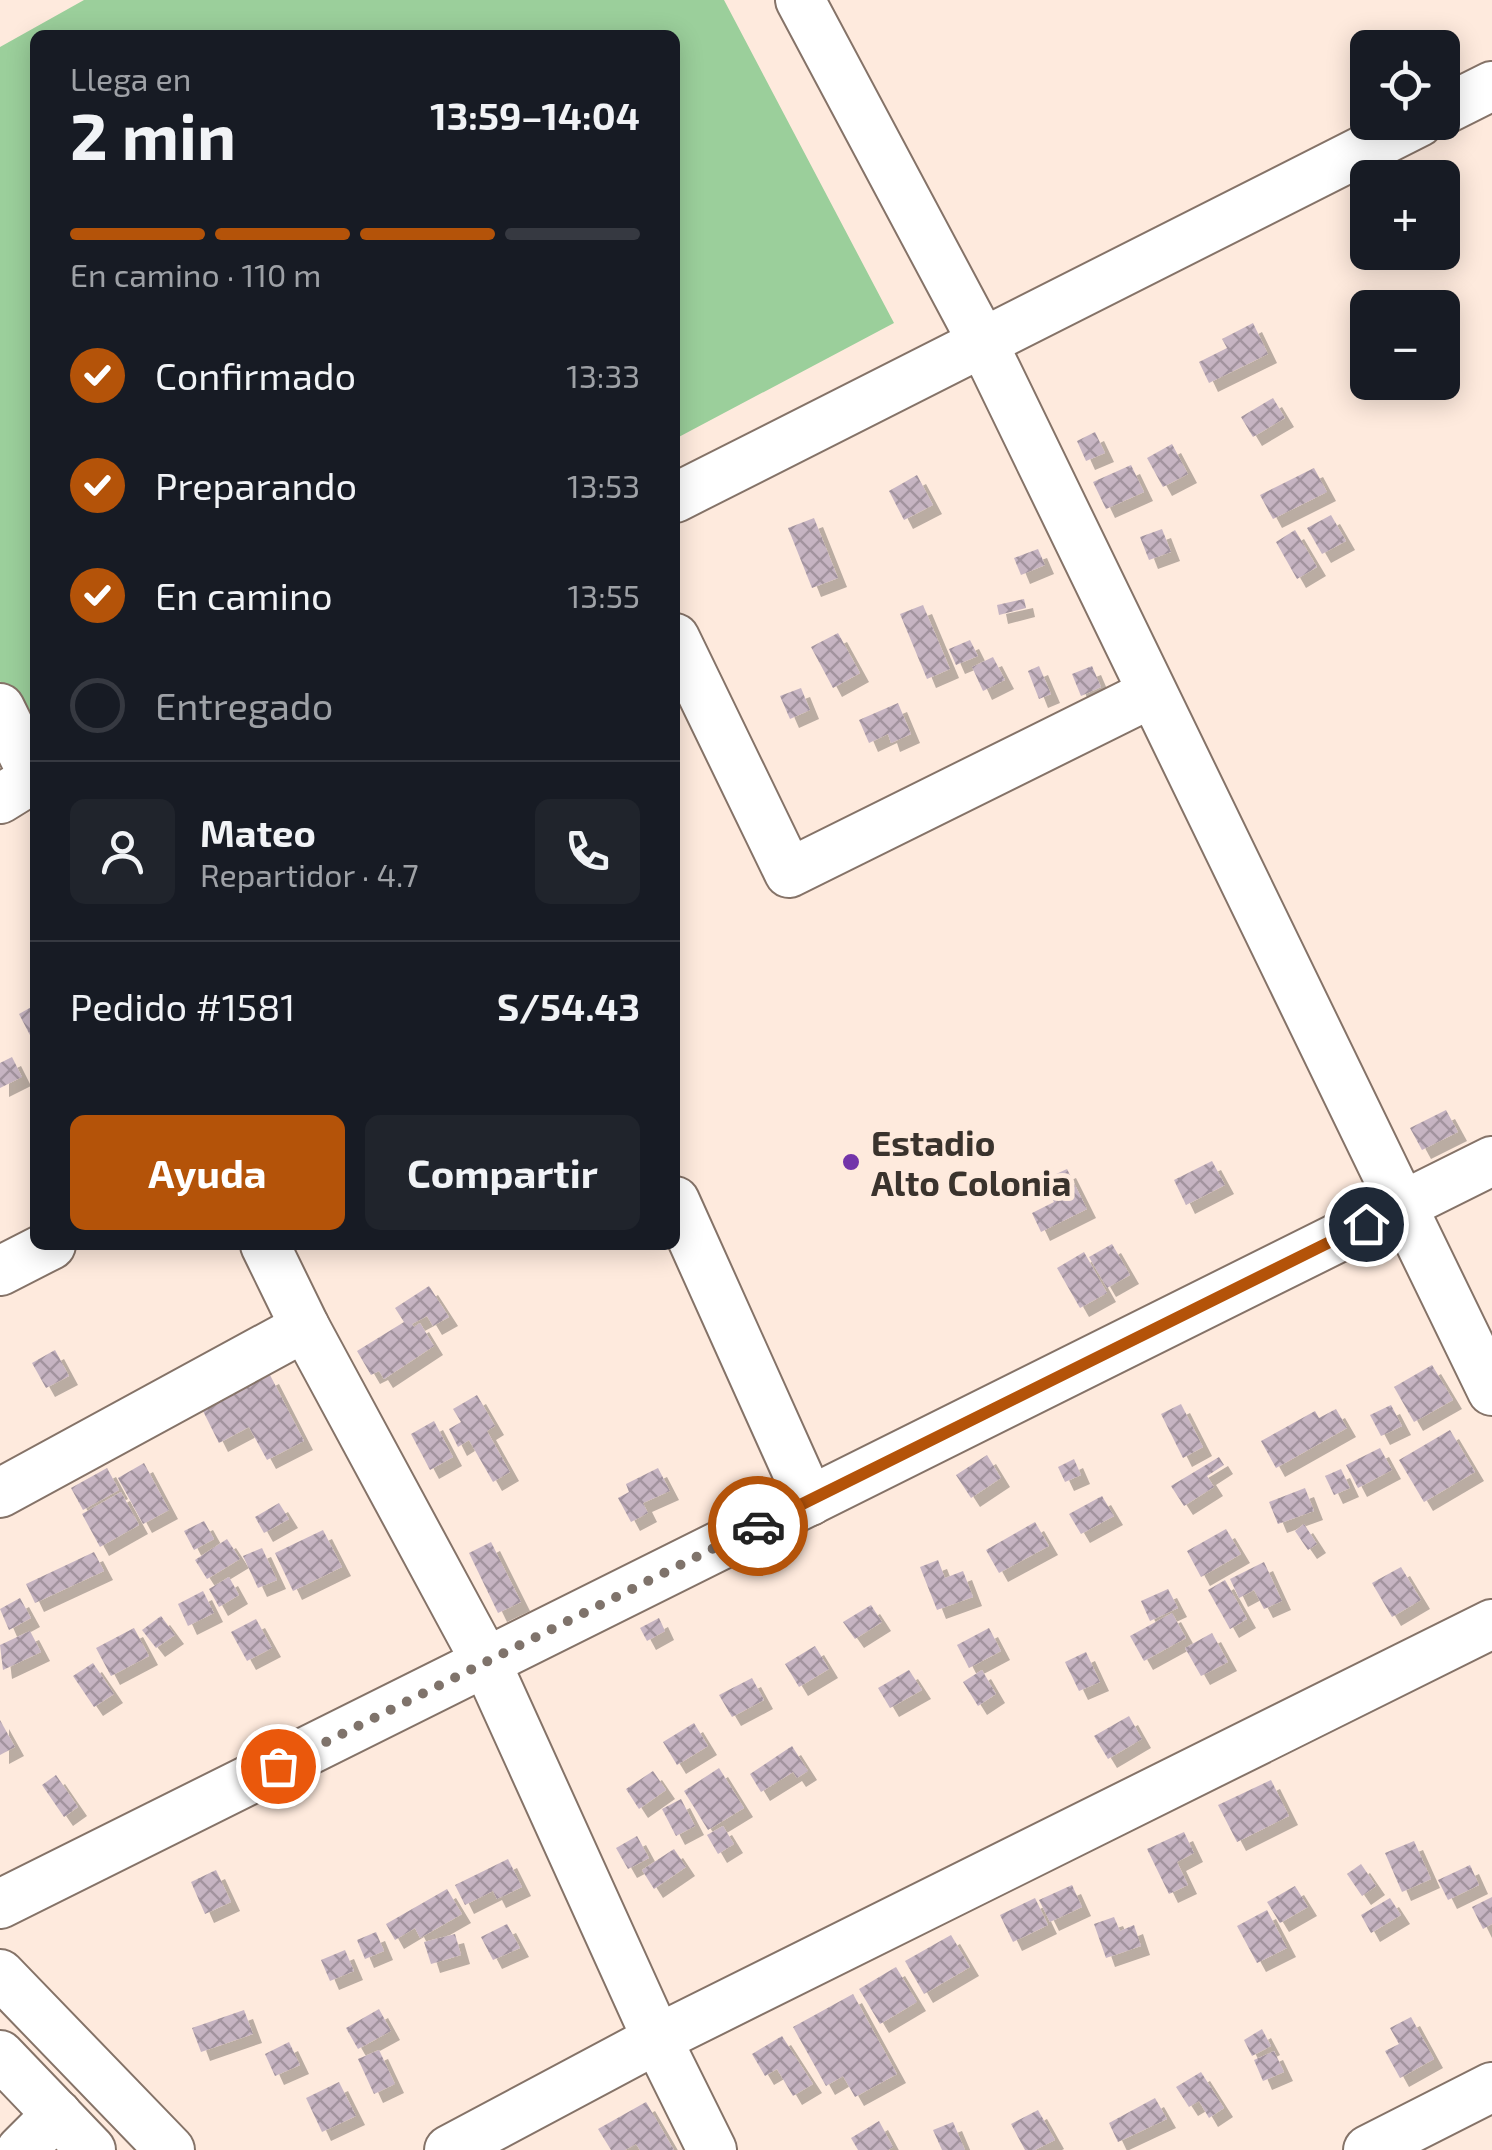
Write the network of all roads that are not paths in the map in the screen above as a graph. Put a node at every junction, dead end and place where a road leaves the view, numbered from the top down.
1 (800, 0) edge
2 (1492, 86) edge
3 (1460, 102) edge
4 (1383, 140) edge
5 (983, 343) junction
6 (680, 495) edge
7 (680, 648) edge
8 (1152, 692) junction
9 (0, 708) edge
10 (30, 768) edge
11 (30, 781) edge
12 (0, 799) edge
13 (1492, 1161) edge
14 (1400, 1206) junction
15 (680, 1213) edge
16 (41, 1250) edge
17 (268, 1250) edge
18 (0, 1271) edge
19 (306, 1327) junction
20 (1492, 1391) edge
21 (0, 1493) edge
22 (810, 1500) junction
23 (1492, 1624) edge
24 (486, 1662) junction
25 (0, 1904) edge
26 (0, 1974) edge
27 (657, 2039) junction
28 (0, 2055) edge
29 (1492, 2087) edge
30 (57, 2114) junction
31 (21, 2150) edge
32 (91, 2150) edge
33 (170, 2150) edge
34 (449, 2150) edge
35 (712, 2150) edge
36 (1368, 2150) edge

1 - 5 street
2 - 3 street
4 - 5 street
5 - 6 street
5 - 8 street
7 - 8 street
8 - 14 street
9 - 10 street
11 - 12 street
13 - 14 street
14 - 20 street
14 - 22 street
15 - 22 street
16 - 18 street
17 - 19 street
19 - 21 street
19 - 24 street
22 - 24 street
23 - 27 street
24 - 25 street
24 - 27 street
26 - 33 street
27 - 34 street
27 - 35 street
28 - 30 street
29 - 36 street
30 - 31 street
30 - 32 street

